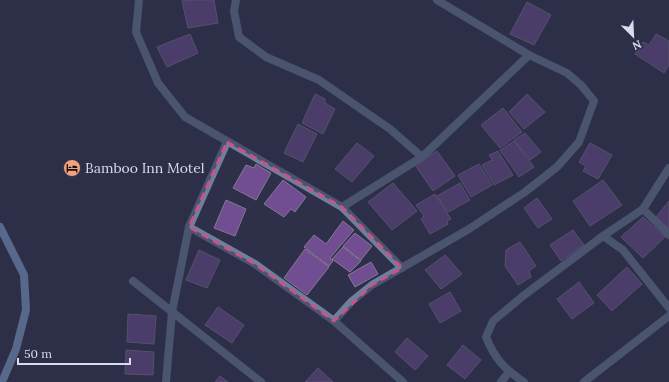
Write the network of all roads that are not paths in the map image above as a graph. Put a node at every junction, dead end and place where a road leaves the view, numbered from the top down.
1 (139, 0) edge
2 (236, 0) edge
3 (437, 0) edge
4 (529, 55) junction
5 (227, 142) junction
6 (422, 157) junction
7 (669, 168) edge
8 (342, 207) junction
9 (643, 209) junction
10 (0, 227) edge
11 (189, 227) junction
12 (669, 235) edge
13 (603, 236) junction
14 (402, 268) junction
15 (133, 282) dead end
16 (669, 308) edge
17 (172, 312) junction
18 (669, 316) edge
19 (334, 321) junction
20 (508, 372) junction
21 (2, 382) edge
22 (166, 382) edge
23 (261, 382) edge
24 (403, 382) edge
25 (501, 382) edge
26 (524, 382) edge
27 (584, 382) edge

1 - 5 street
2 - 6 street
3 - 4 street
4 - 6 street
4 - 14 street
5 - 8 street
5 - 11 street
6 - 8 street
7 - 9 street
8 - 14 street
9 - 12 street
9 - 13 street
10 - 21 street
11 - 17 street
11 - 19 street
13 - 16 street
13 - 20 street
14 - 19 street
15 - 17 street
17 - 22 street
17 - 23 street
18 - 27 street
19 - 24 street
20 - 25 street
20 - 26 street

